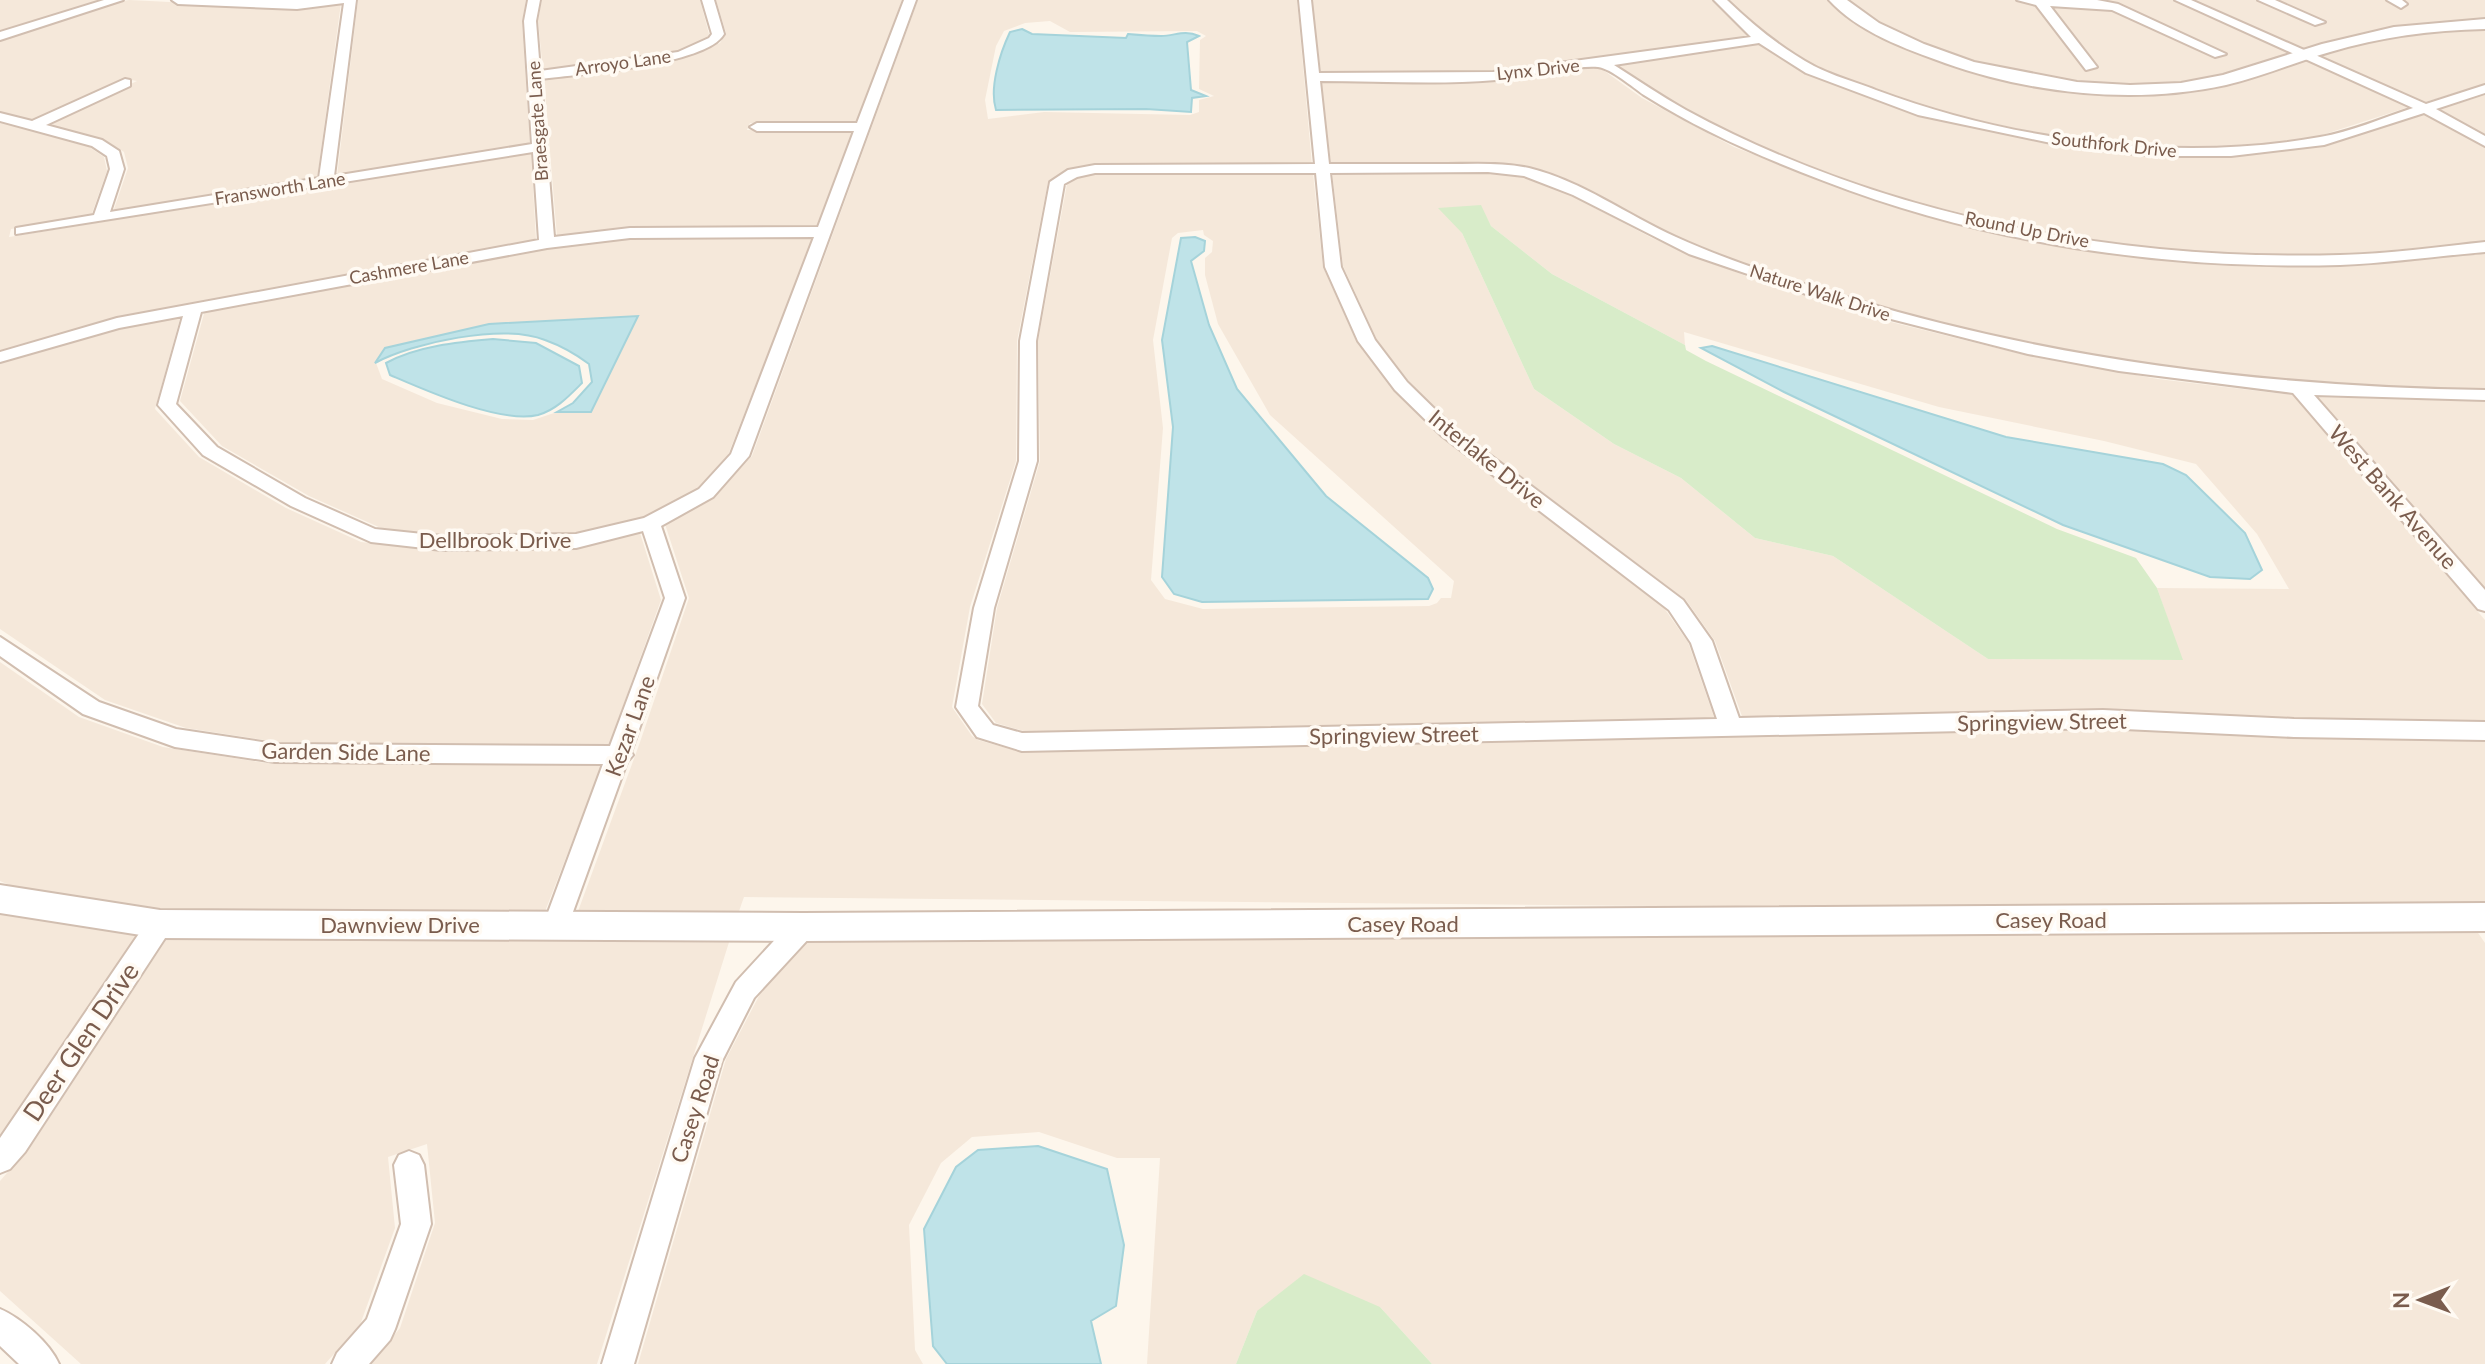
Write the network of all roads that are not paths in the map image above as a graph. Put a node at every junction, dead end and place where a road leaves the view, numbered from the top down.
1 (117, 0) edge
2 (178, 0) edge
3 (343, 0) edge
4 (350, 0) edge
5 (534, 0) edge
6 (708, 0) edge
7 (910, 0) edge
8 (1305, 0) edge
9 (1720, 0) edge
10 (1837, 0) edge
11 (2023, 0) edge
12 (2181, 0) edge
13 (2264, 0) edge
14 (2088, 2) edge
15 (2041, 3) junction
16 (2319, 22) dead end
17 (2485, 24) edge
18 (0, 36) edge
19 (1761, 39) junction
20 (2306, 53) junction
21 (2220, 54) dead end
22 (1602, 63) junction
23 (2091, 67) dead end
24 (534, 76) junction
25 (1313, 77) junction
26 (125, 83) dead end
27 (2485, 89) edge
28 (2424, 108) junction
29 (0, 117) edge
30 (33, 126) junction
31 (757, 127) dead end
32 (865, 127) junction
33 (2485, 142) edge
34 (540, 147) junction
35 (1169, 169) joint
36 (1322, 169) junction
37 (326, 182) junction
38 (100, 218) junction
39 (21, 231) dead end
40 (825, 232) junction
41 (547, 243) junction
42 (2485, 247) edge
43 (194, 307) junction
44 (0, 357) edge
45 (2300, 390) junction
46 (2485, 395) edge
47 (650, 523) junction
48 (2485, 604) edge
49 (0, 645) edge
50 (1732, 729) junction
51 (2485, 731) edge
52 (621, 755) junction
53 (0, 899) edge
54 (2485, 917) edge
55 (160, 924) junction
56 (556, 926) junction
57 (803, 927) junction
58 (0, 1159) edge
59 (409, 1165) dead end
60 (0, 1325) edge
61 (43, 1364) edge
62 (348, 1364) edge
63 (618, 1364) edge

1 - 18 street
2 - 3 street
4 - 37 street
5 - 24 street, Braesgate Lane
6 - 24 street, Arroyo Lane
7 - 32 street, Dellbrook Drive
8 - 25 street, Interlake Drive
9 - 19 street, Southfork Drive
10 - 20 street
11 - 15 street
12 - 20 street
13 - 16 street
14 - 15 street
14 - 21 street
15 - 23 street
17 - 20 street
19 - 22 street, Lynx Drive
19 - 28 street, Southfork Drive
20 - 28 street
22 - 25 street, Lynx Drive
22 - 42 street, Round Up Drive
24 - 34 street, Braesgate Lane
25 - 36 street, Interlake Drive
26 - 30 street
27 - 28 street, Southfork Drive
28 - 33 street
29 - 30 street
30 - 38 street
31 - 32 street
32 - 40 street, Dellbrook Drive
34 - 37 street, Fransworth Lane
34 - 41 street, Braesgate Lane
35 - 36 street, Nature Walk Drive
35 - 50 street, Springview Street
36 - 45 street, Nature Walk Drive
36 - 50 street, Interlake Drive
37 - 38 street, Fransworth Lane
38 - 39 street, Fransworth Lane
40 - 41 street, Cashmere Lane
40 - 47 street, Dellbrook Drive
41 - 43 street, Cashmere Lane
43 - 44 street, Cashmere Lane
43 - 47 street, Dellbrook Drive
45 - 46 street, Nature Walk Drive
45 - 48 street, West Bank Avenue
47 - 52 street, Kezar Lane
49 - 52 street, Garden Side Lane
50 - 51 street, Springview Street
52 - 56 street, Kezar Lane
53 - 55 street, Dawnview Drive
54 - 57 street, Casey Road
55 - 56 street, Dawnview Drive
55 - 58 street, Deer Glen Drive
56 - 57 street, Dawnview Drive
57 - 63 street, Casey Road
59 - 62 street
60 - 61 street

